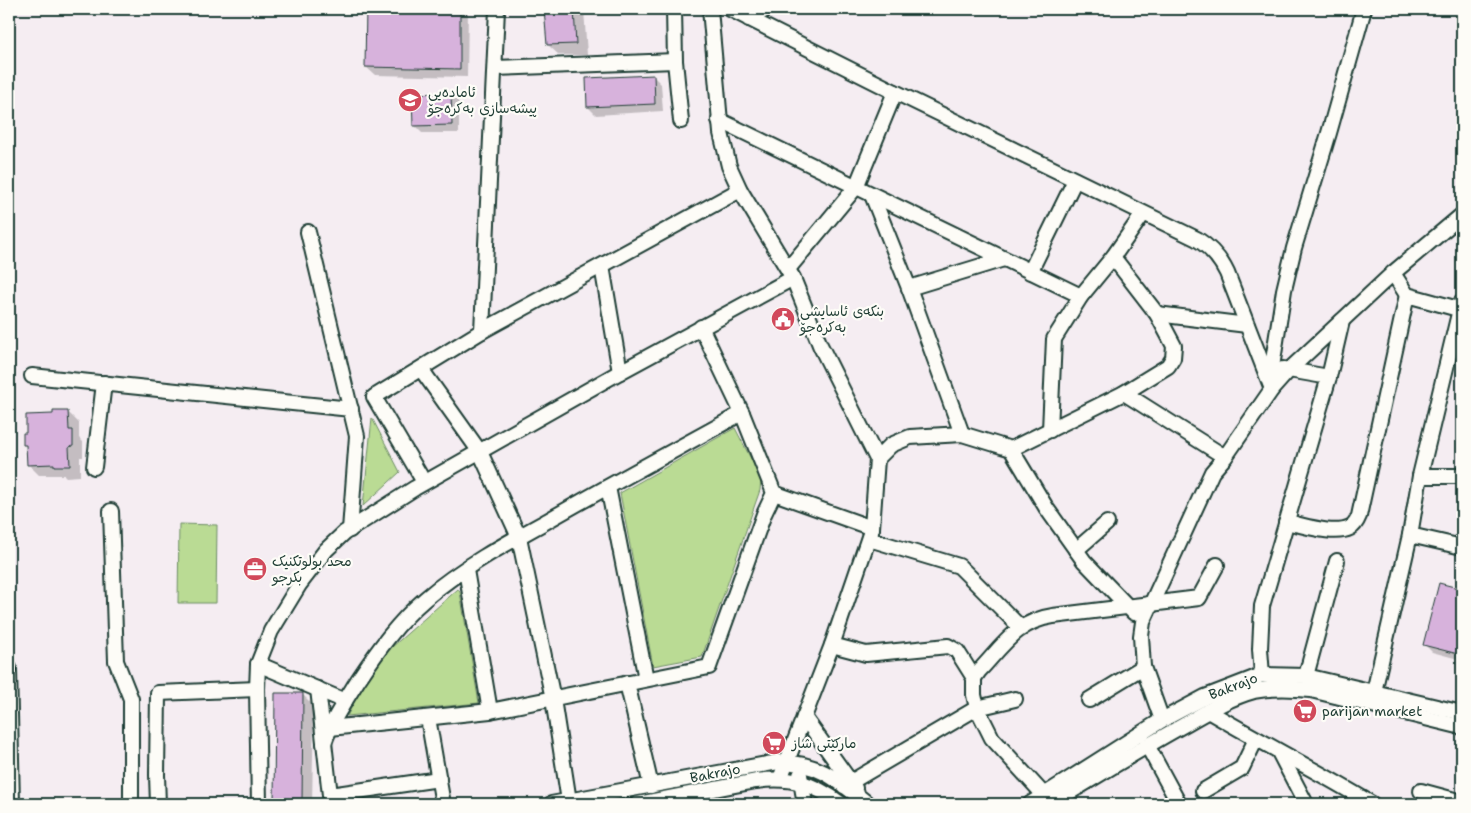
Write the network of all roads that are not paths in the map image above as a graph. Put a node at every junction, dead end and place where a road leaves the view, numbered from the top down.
1 (497, 9) edge
2 (674, 9) edge
3 (710, 9) edge
4 (730, 9) edge
5 (766, 9) edge
6 (1364, 9) edge
7 (750, 19) junction
8 (675, 61) junction
9 (495, 68) junction
10 (895, 92) junction
11 (719, 120) junction
12 (681, 121) dead end
13 (1075, 180) junction
14 (856, 187) junction
15 (740, 190) junction
16 (872, 195) junction
17 (1143, 214) junction
18 (1462, 215) edge
19 (308, 232) dead end
20 (1114, 257) junction
21 (1004, 259) junction
22 (602, 266) junction
23 (1030, 272) junction
24 (1393, 272) junction
25 (791, 273) junction
26 (909, 288) junction
27 (1407, 295) junction
28 (1081, 296) junction
29 (1462, 307) edge
30 (1157, 314) junction
31 (1342, 320) junction
32 (1246, 325) junction
33 (701, 327) junction
34 (482, 331) junction
35 (1268, 367) junction
36 (421, 368) junction
37 (1290, 370) junction
38 (620, 372) junction
39 (32, 376) dead end
40 (1329, 377) junction
41 (104, 384) junction
42 (1272, 389) junction
43 (1124, 394) junction
44 (351, 409) junction
45 (742, 413) junction
46 (1050, 430) junction
47 (962, 434) junction
48 (1011, 449) junction
49 (480, 452) junction
50 (1225, 456) junction
51 (877, 458) junction
52 (94, 467) dead end
53 (1461, 474) edge
54 (1420, 476) junction
55 (424, 482) junction
56 (608, 487) junction
57 (774, 493) junction
58 (111, 511) dead end
59 (1286, 522) junction
60 (1107, 523) dead end
61 (350, 530) junction
62 (870, 534) junction
63 (1410, 535) junction
64 (519, 537) junction
65 (1462, 547) edge
66 (1076, 550) junction
67 (1337, 561) dead end
68 (1217, 565) dead end
69 (466, 570) junction
70 (1150, 605) junction
71 (1129, 608) junction
72 (1143, 622) junction
73 (1020, 627) junction
74 (832, 645) junction
75 (258, 664) junction
76 (1143, 667) junction
77 (9, 668) edge
78 (1262, 675) junction
79 (1306, 676) junction
80 (974, 678) junction
81 (646, 680) junction
82 (627, 683) junction
83 (318, 689) junction
84 (257, 690) junction
85 (1374, 692) junction
86 (1015, 698) dead end
87 (553, 699) junction
88 (1090, 700) dead end
89 (345, 701) junction
90 (978, 708) junction
91 (490, 711) junction
92 (1208, 711) junction
93 (1462, 713) edge
94 (804, 717) junction
95 (428, 718) junction
96 (1162, 720) junction
97 (1462, 727) edge
98 (330, 728) junction
99 (1256, 739) junction
100 (324, 744) junction
101 (1147, 745) junction
102 (1279, 752) junction
103 (793, 762) junction
104 (439, 779) junction
105 (780, 779) junction
106 (801, 782) junction
107 (848, 784) junction
108 (652, 786) junction
109 (1203, 791) dead end
110 (1421, 791) dead end
111 (330, 800) edge
112 (677, 800) edge
113 (569, 801) junction
114 (1051, 801) edge
115 (1462, 802) edge
116 (866, 803) edge
117 (12, 804) edge
118 (131, 804) edge
119 (158, 804) edge
120 (259, 804) edge
121 (443, 804) edge
122 (551, 804) edge
123 (637, 804) edge
124 (805, 804) edge
125 (840, 804) edge
126 (1030, 804) edge
127 (1178, 804) edge
128 (1306, 804) edge
129 (1372, 804) edge

1 - 9 street
2 - 8 street
3 - 11 street
4 - 7 street
5 - 7 street
6 - 35 street
7 - 10 street
8 - 9 street
8 - 12 street
9 - 34 street
10 - 13 street
10 - 14 street
11 - 14 street
11 - 15 street
13 - 17 street
13 - 23 street
14 - 16 street
14 - 25 street
15 - 22 street
15 - 25 street
16 - 21 street
16 - 26 street
17 - 20 street
17 - 32 street
18 - 24 street
19 - 44 street
20 - 28 street
20 - 30 street
21 - 23 street
21 - 26 street
22 - 34 street
22 - 38 street
23 - 28 street
24 - 27 street
24 - 31 street
25 - 33 street
25 - 51 street
26 - 47 street
27 - 29 street
27 - 59 street
28 - 46 street
29 - 54 street
30 - 32 street
30 - 43 street
31 - 37 street
31 - 40 street
32 - 35 street
33 - 38 street
33 - 45 street
34 - 36 street
35 - 37 street
35 - 42 street
36 - 49 street
36 - 55 street
37 - 40 street
37 - 42 street
38 - 49 street
39 - 41 street
40 - 59 street
41 - 44 street
41 - 52 street
42 - 50 street
43 - 46 street
43 - 50 street
44 - 61 street
45 - 56 street
45 - 57 street
46 - 48 street
47 - 48 street
47 - 51 street
48 - 66 street
49 - 55 street
49 - 64 street
50 - 70 street
51 - 62 street
53 - 54 street
54 - 63 street
55 - 61 street
56 - 64 street
56 - 81 street
57 - 62 street
57 - 81 street
58 - 118 street
59 - 78 street
60 - 66 street
61 - 75 street
62 - 73 street
62 - 74 street
63 - 65 street
63 - 85 street
64 - 69 street
64 - 87 street
66 - 71 street
67 - 79 street
68 - 70 street
69 - 89 street
69 - 91 street
70 - 71 street
70 - 72 street
71 - 72 street
71 - 73 street
72 - 76 street
73 - 80 street
74 - 80 street
74 - 94 street
75 - 83 street
75 - 84 street
76 - 88 street
76 - 96 street
77 - 117 street
78 - 79 street, Bakrajo
78 - 96 street, Bakrajo
79 - 85 street, Bakrajo
80 - 90 street
81 - 82 street
82 - 87 street
82 - 108 street
83 - 89 street
83 - 100 street
84 - 119 street
84 - 120 street
85 - 93 street, Bakrajo
86 - 90 street
87 - 91 street
87 - 113 street
89 - 98 street
90 - 107 street
90 - 114 street
91 - 95 street
92 - 97 street, Bakrajo
92 - 99 street
92 - 101 street, Bakrajo
94 - 103 street
94 - 107 street
95 - 98 street
95 - 104 street
96 - 114 street, Bakrajo
98 - 100 street
99 - 102 street
99 - 109 street
100 - 111 street
101 - 114 street, Bakrajo
101 - 127 street
102 - 128 street
102 - 129 street
103 - 105 street
103 - 106 street
103 - 107 street, Bakrajo
103 - 108 street, Bakrajo
104 - 111 street
104 - 121 street
105 - 106 street, Bakrajo
105 - 112 street, Bakrajo
106 - 124 street
106 - 125 street, Bakrajo
107 - 116 street, Bakrajo
108 - 113 street, Bakrajo
110 - 115 street
112 - 123 street, Bakrajo
113 - 122 street, Bakrajo
114 - 126 street, Bakrajo

